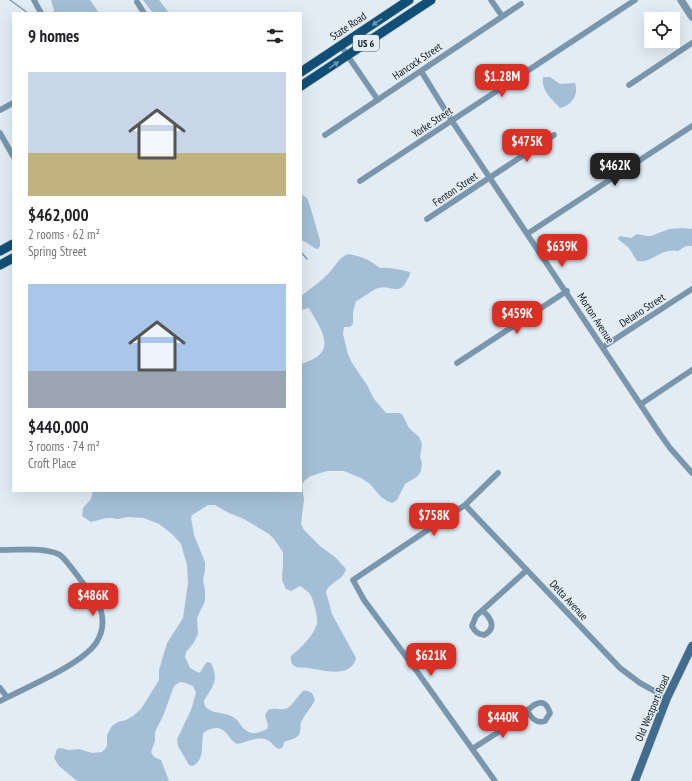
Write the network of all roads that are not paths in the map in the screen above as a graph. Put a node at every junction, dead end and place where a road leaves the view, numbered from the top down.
1 (34, 0) edge
2 (409, 0) edge
3 (431, 0) edge
4 (491, 0) edge
5 (635, 0) edge
6 (681, 0) edge
7 (137, 2) dead end
8 (521, 4) dead end
9 (40, 12) edge
10 (143, 12) edge
11 (502, 16) junction
12 (692, 17) edge
13 (692, 43) edge
14 (341, 46) junction
15 (348, 56) junction
16 (302, 71) edge
17 (421, 71) junction
18 (302, 85) edge
19 (630, 85) dead end
20 (378, 100) junction
21 (12, 104) edge
22 (0, 110) edge
23 (452, 121) junction
24 (692, 126) edge
25 (0, 134) edge
26 (325, 135) dead end
27 (554, 135) dead end
28 (12, 154) edge
29 (490, 177) junction
30 (360, 181) dead end
31 (427, 219) dead end
32 (527, 234) junction
33 (12, 245) edge
34 (0, 251) edge
35 (12, 259) edge
36 (0, 265) edge
37 (692, 289) edge
38 (567, 291) junction
39 (603, 347) junction
40 (457, 363) dead end
41 (692, 370) edge
42 (641, 404) junction
43 (498, 472) dead end
44 (692, 473) edge
45 (465, 505) junction
46 (0, 550) edge
47 (527, 570) junction
48 (483, 611) dead end
49 (692, 646) edge
50 (0, 688) edge
51 (7, 697) junction
52 (667, 698) junction
53 (0, 701) edge
54 (527, 710) dead end
55 (472, 750) junction
56 (495, 781) edge
57 (635, 781) edge

1 - 9 street
2 -> 14 main road, State Road / US 6
3 - 15 main road, US 6
4 - 11 street
5 - 23 street, Yorke Street
6 - 12 street
7 - 10 street
8 - 11 street, Hancock Street
11 - 17 street, Hancock Street
13 - 19 street
14 - 15 street
14 - 16 main road, State Road / US 6
18 -> 15 main road, US 6
15 - 20 street
17 - 20 street, Hancock Street
17 - 23 street, Morton Avenue
20 - 26 street, Hancock Street
21 - 22 street
23 - 29 street, Morton Avenue
23 - 30 street, Yorke Street
24 - 32 street
25 - 28 street
27 - 29 street, Fenton Street
29 - 31 street, Fenton Street
29 - 32 street, Morton Avenue
32 - 38 street, Morton Avenue
33 - 34 main road
35 - 36 main road
37 - 39 street, Delano Street
38 - 39 street, Morton Avenue
38 - 40 street
39 - 42 street, Morton Avenue
41 - 42 street
42 - 44 street, Morton Avenue
43 - 45 street
45 - 47 street, Delta Avenue
45 - 55 street
46 - 51 street
47 - 48 street
47 - 52 street, Delta Avenue
49 - 52 main road, Old Westport Road
50 - 51 street
51 - 53 street
52 - 57 main road, Old Westport Road
54 - 55 street
55 - 56 street

